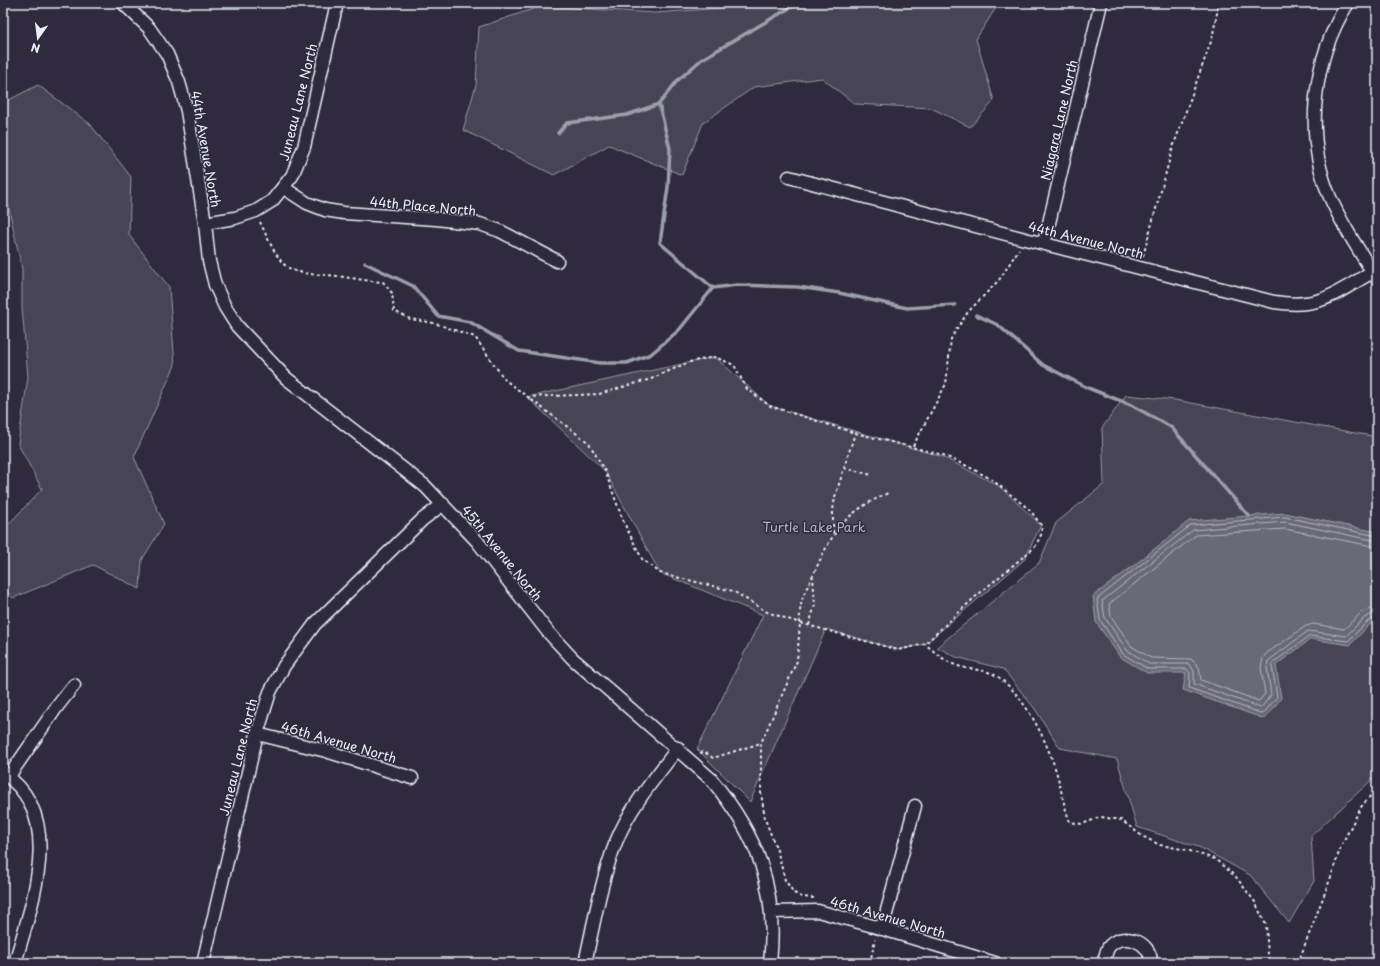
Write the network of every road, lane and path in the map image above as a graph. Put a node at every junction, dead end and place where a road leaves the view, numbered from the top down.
1 (123, 3) edge
2 (337, 3) edge
3 (1101, 3) edge
4 (1219, 3) edge
5 (1348, 3) edge
6 (789, 177) dead end
7 (284, 188) junction
8 (256, 211) junction
9 (205, 223) junction
10 (1025, 239) junction
11 (1044, 244) junction
12 (557, 261) dead end
13 (1140, 268) junction
14 (1375, 276) edge
15 (527, 397) junction
16 (855, 433) junction
17 (913, 446) junction
18 (844, 468) junction
19 (872, 475) dead end
20 (888, 493) dead end
21 (442, 504) junction
22 (834, 534) junction
23 (812, 576) junction
24 (800, 623) junction
25 (809, 625) junction
26 (925, 644) junction
27 (74, 685) dead end
28 (258, 734) junction
29 (761, 743) junction
30 (678, 748) junction
31 (689, 758) junction
32 (6, 774) edge
33 (412, 778) dead end
34 (1377, 788) edge
35 (915, 806) dead end
36 (819, 898) dead end
37 (831, 901) dead end
38 (771, 912) junction
39 (877, 927) junction
40 (970, 959) edge
41 (15, 963) edge
42 (203, 963) edge
43 (585, 963) edge
44 (770, 963) edge
45 (870, 963) edge
46 (995, 963) edge
47 (1104, 963) edge
48 (1151, 963) edge
49 (1271, 963) edge
50 (1298, 963) edge

1 - 9 street, 44th Avenue North
2 - 7 street, Juneau Lane North
3 - 11 street, Niagara Lane North
4 - 13 path
5 - 14 street
6 - 10 street, 44th Avenue North
7 - 8 street, Juneau Lane North
7 - 12 street, 44th Place North
8 - 9 street, Juneau Lane North
8 - 15 path
9 - 21 street, 45th Avenue North
10 - 11 street, 44th Avenue North
10 - 17 path
11 - 13 street, 44th Avenue North
13 - 14 street, 44th Avenue North
15 - 16 path
15 - 24 path
16 - 17 path
16 - 18 path
17 - 26 path
18 - 19 path
18 - 22 path
20 - 22 path
21 - 28 street, Juneau Lane North
21 - 30 street, 45th Avenue North
22 - 23 path
23 - 24 path
23 - 25 path
24 - 25 path
24 - 29 path
25 - 26 path
26 - 49 path
27 - 32 street
28 - 33 street, 46th Avenue North
28 - 42 street, Juneau Lane North
29 - 31 path
29 - 36 path
30 - 31 street, 45th Avenue North
30 - 43 street
31 - 38 street, 45th Avenue North
32 - 41 street
34 - 50 path
35 - 39 street
37 - 39 path
38 - 39 street, 46th Avenue North
38 - 44 street, 45th Avenue North
39 - 40 street, 46th Avenue North
39 - 45 path
40 - 46 street, 46th Avenue North
47 - 48 street

